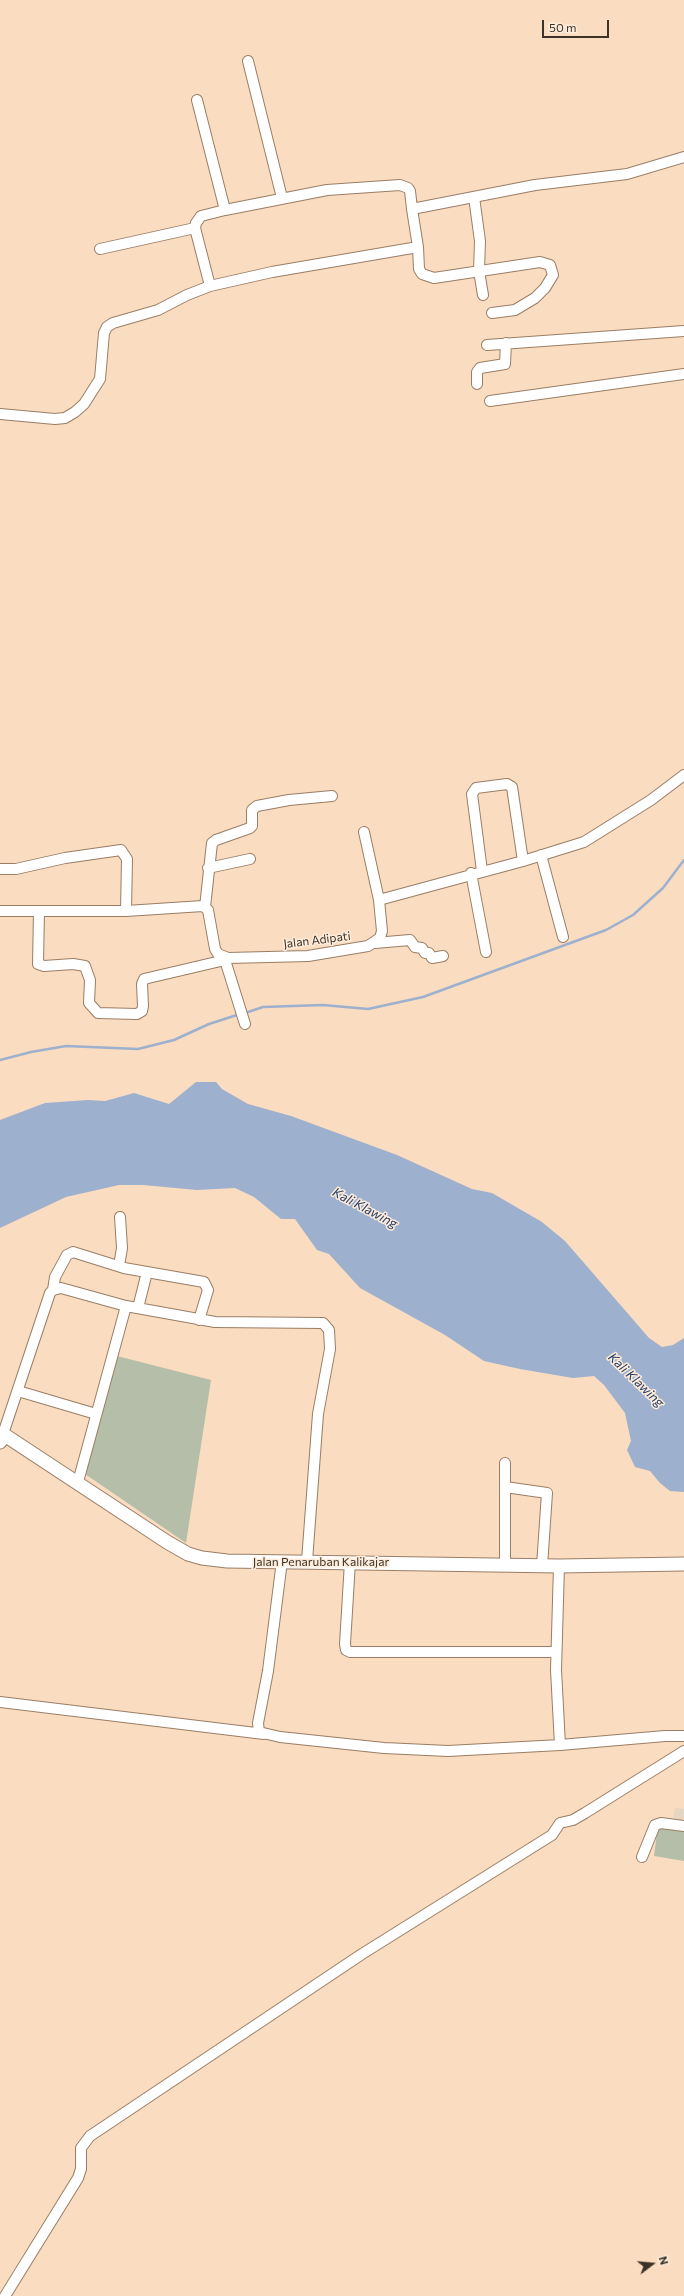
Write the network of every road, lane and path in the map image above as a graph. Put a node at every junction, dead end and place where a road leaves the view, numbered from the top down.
1 (248, 61) dead end
2 (197, 100) dead end
3 (684, 156) edge
4 (474, 197) junction
5 (282, 198) junction
6 (412, 209) junction
7 (225, 210) junction
8 (195, 228) junction
9 (418, 247) junction
10 (100, 248) dead end
11 (478, 272) junction
12 (210, 286) junction
13 (483, 295) dead end
14 (492, 313) dead end
15 (684, 331) edge
16 (506, 343) junction
17 (487, 345) dead end
18 (684, 374) edge
19 (477, 384) dead end
20 (490, 401) dead end
21 (0, 414) edge
22 (684, 775) edge
23 (332, 796) dead end
24 (364, 832) dead end
25 (541, 856) junction
26 (250, 859) dead end
27 (523, 861) junction
28 (208, 868) junction
29 (0, 869) edge
30 (482, 871) junction
31 (471, 874) junction
32 (379, 900) junction
33 (205, 907) junction
34 (39, 910) junction
35 (0, 911) edge
36 (126, 911) junction
37 (562, 936) dead end
38 (375, 942) junction
39 (486, 952) dead end
40 (443, 956) dead end
41 (226, 959) junction
42 (245, 1024) dead end
43 (120, 1217) dead end
44 (119, 1266) junction
45 (147, 1272) junction
46 (53, 1290) junction
47 (126, 1306) junction
48 (138, 1308) junction
49 (199, 1320) junction
50 (18, 1391) junction
51 (96, 1414) junction
52 (1, 1436) edge
53 (505, 1463) dead end
54 (78, 1482) junction
55 (505, 1487) junction
56 (282, 1561) junction
57 (307, 1561) junction
58 (350, 1562) junction
59 (505, 1564) junction
60 (684, 1564) edge
61 (542, 1566) junction
62 (559, 1566) junction
63 (556, 1652) junction
64 (0, 1702) edge
65 (264, 1734) junction
66 (684, 1736) edge
67 (560, 1745) junction
68 (684, 1751) edge
69 (684, 1826) edge
70 (642, 1857) dead end
71 (5, 2296) edge

1 - 5 street
2 - 7 street
3 - 4 street
4 - 6 street
4 - 11 street
5 - 6 street
5 - 7 street
6 - 9 street
7 - 8 street
8 - 10 street
8 - 12 street
9 - 11 street
9 - 12 street
11 - 13 street
11 - 14 street
12 - 21 street
15 - 16 street
16 - 17 street
16 - 19 street
18 - 20 street
22 - 25 street
23 - 28 street
24 - 32 street
25 - 27 street
25 - 37 street
26 - 28 street
27 - 30 street
27 - 30 street
28 - 33 street
29 - 36 street
30 - 31 street
31 - 32 street
31 - 39 street
32 - 38 street
33 - 36 street
33 - 41 street
34 - 35 street
34 - 36 street
34 - 41 street, Jalan Adipati
38 - 40 street, Jalan Adipati
38 - 41 street, Jalan Adipati
41 - 42 street
43 - 44 street
44 - 45 street
44 - 46 street
45 - 48 street
45 - 49 street
46 - 47 street
46 - 50 street
47 - 48 street
47 - 51 street
48 - 49 street
49 - 57 street
50 - 51 street
50 - 52 street
51 - 54 street
52 - 54 street, Jalan Penaruban Kalikajar
53 - 55 street
54 - 56 street, Jalan Penaruban Kalikajar
55 - 59 street
55 - 61 street
56 - 57 street, Jalan Penaruban Kalikajar
56 - 65 street
57 - 58 street, Jalan Penaruban Kalikajar
58 - 59 street, Jalan Penaruban Kalikajar
58 - 63 street
59 - 61 street, Jalan Penaruban Kalikajar
60 - 62 street, Jalan Penaruban Kalikajar
61 - 62 street, Jalan Penaruban Kalikajar
62 - 63 street
63 - 67 street
64 - 65 street
65 - 67 street
66 - 67 street
68 - 71 street
69 - 70 street

